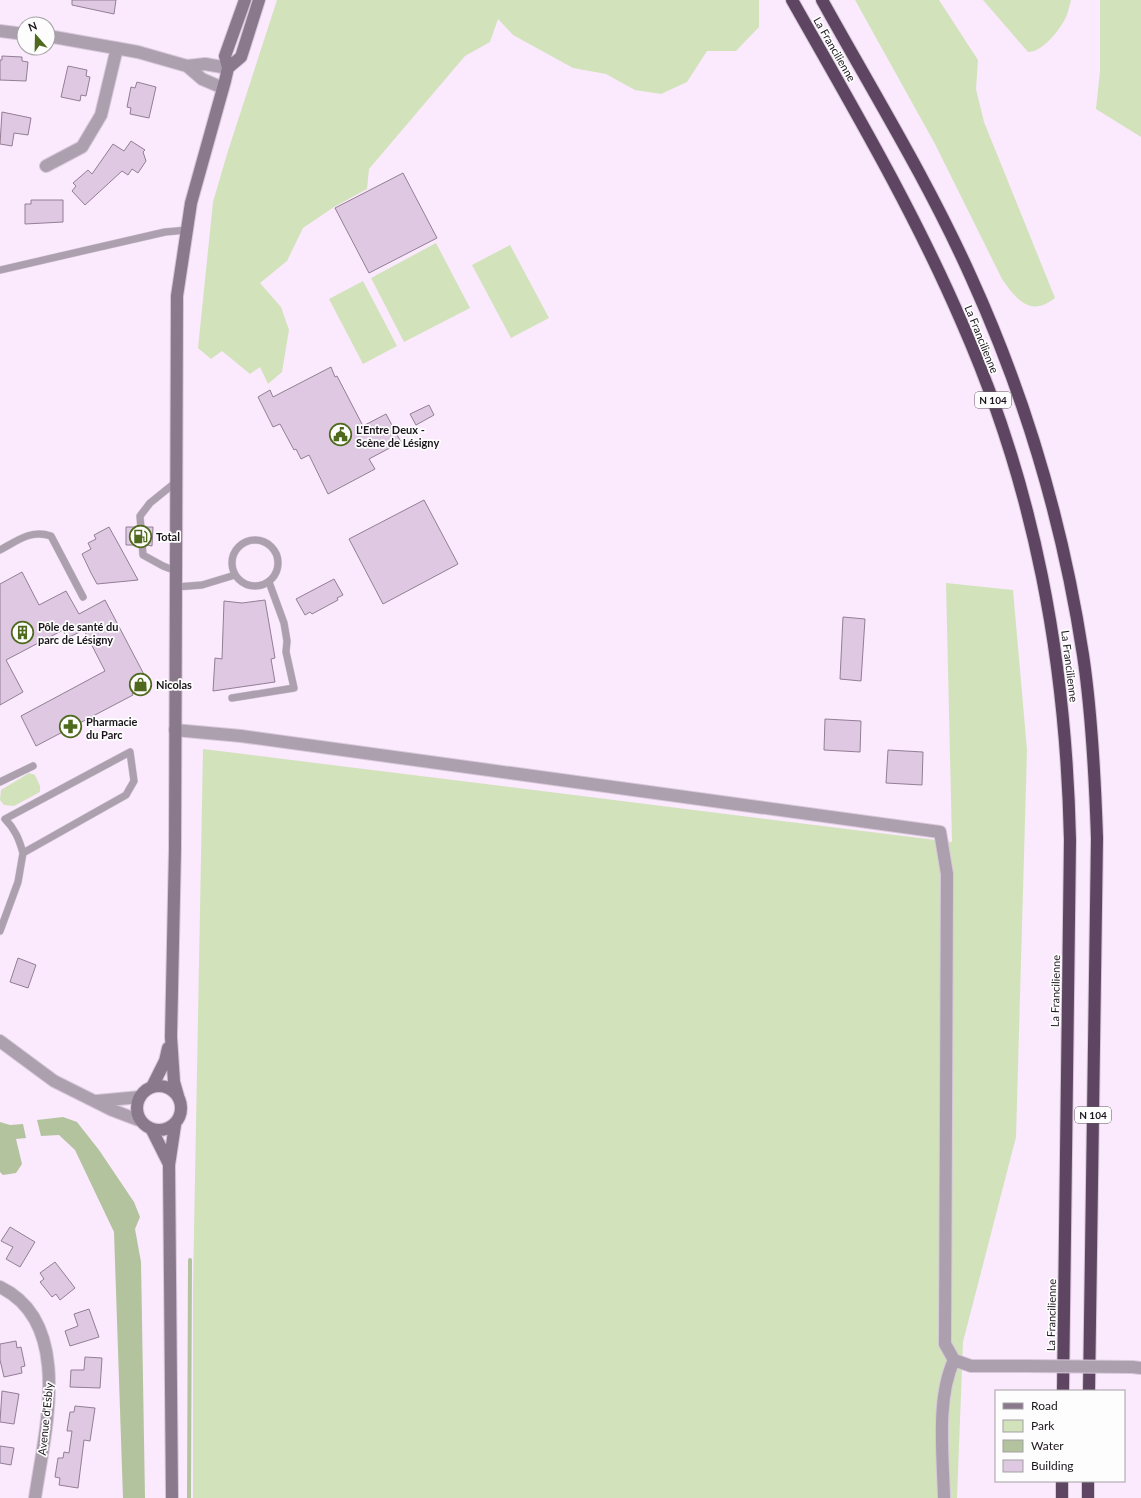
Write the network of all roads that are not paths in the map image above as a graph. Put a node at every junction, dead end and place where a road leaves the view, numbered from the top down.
1 (245, 0) edge
2 (259, 0) edge
3 (792, 0) edge
4 (822, 0) edge
5 (0, 31) edge
6 (16, 33) edge
7 (56, 37) edge
8 (117, 48) junction
9 (187, 66) junction
10 (228, 68) junction
11 (223, 88) junction
12 (46, 166) dead end
13 (187, 230) junction
14 (0, 270) edge
15 (176, 482) junction
16 (0, 550) edge
17 (176, 571) junction
18 (235, 575) junction
19 (269, 582) junction
20 (176, 587) junction
21 (83, 597) dead end
22 (232, 698) dead end
23 (175, 730) junction
24 (33, 766) dead end
25 (0, 782) edge
26 (0, 812) edge
27 (4, 819) junction
28 (23, 853) junction
29 (0, 931) edge
30 (171, 1037) junction
31 (0, 1041) edge
32 (152, 1087) junction
33 (178, 1096) junction
34 (140, 1097) junction
35 (95, 1101) junction
36 (141, 1121) junction
37 (175, 1124) junction
38 (152, 1130) junction
39 (169, 1165) junction
40 (0, 1287) edge
41 (954, 1360) junction
42 (1137, 1368) edge
43 (1063, 1390) edge
44 (1089, 1390) edge
45 (1062, 1482) edge
46 (1088, 1482) edge
47 (35, 1498) edge
48 (172, 1498) edge
49 (944, 1498) edge
50 (1062, 1498) edge
51 (1088, 1498) edge

1 - 10 street
2 - 10 street
3 - 43 highway, La Francilienne / N 104
4 - 44 highway, La Francilienne / N 104
5 - 6 street
7 - 8 street
8 - 9 street
8 - 12 street
9 - 10 street
9 - 11 street
10 - 11 street
11 - 13 street
13 - 14 lane
13 - 15 street
15 - 17 street
15 - 17 lane
16 - 21 lane
17 - 20 street
18 - 19 lane
18 - 19 lane
18 - 20 lane
19 - 22 lane
20 - 23 street
23 - 30 street
23 - 41 street
24 - 25 lane
26 - 27 lane
27 - 28 lane
27 - 28 lane
28 - 29 lane
30 - 32 street
30 - 33 street
31 - 35 street
32 - 33 street
32 - 34 street
33 - 37 street
34 - 35 street
34 - 36 street
35 - 36 street
36 - 38 street
37 - 38 street
37 - 39 street
38 - 39 street
39 - 48 street
40 - 47 street, Avenue d'Esbly
41 - 42 street, bridge
41 - 49 street
45 - 50 highway
46 - 51 highway

